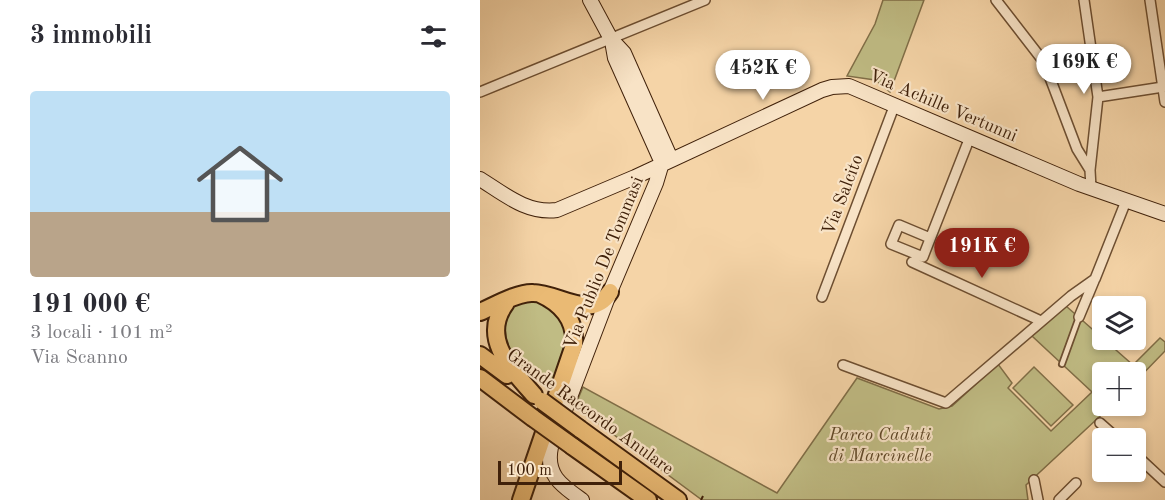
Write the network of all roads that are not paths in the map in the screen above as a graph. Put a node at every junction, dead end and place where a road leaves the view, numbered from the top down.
1 (590, 0) edge
2 (705, 0) edge
3 (996, 0) edge
4 (1084, 0) edge
5 (1150, 0) edge
6 (611, 39) junction
7 (1163, 87) junction
8 (480, 92) edge
9 (1098, 96) junction
10 (1165, 102) edge
11 (895, 104) junction
12 (970, 137) junction
13 (666, 161) junction
14 (1090, 170) junction
15 (480, 179) edge
16 (1091, 188) junction
17 (1126, 201) junction
18 (1165, 214) edge
19 (930, 238) dead end
20 (912, 262) dead end
21 (1095, 279) junction
22 (610, 292) junction
23 (540, 294) junction
24 (822, 297) dead end
25 (509, 300) junction
26 (480, 312) edge
27 (1079, 317) joint
28 (1041, 321) junction
29 (480, 355) edge
30 (843, 364) dead end
31 (1062, 364) dead end
32 (482, 380) edge
33 (538, 398) junction
34 (1100, 423) dead end
35 (1106, 428) edge
36 (1146, 464) edge
37 (529, 474) junction
38 (1034, 480) dead end
39 (1165, 482) edge
40 (1076, 483) dead end
41 (506, 500) edge
42 (521, 500) edge
43 (582, 500) edge
44 (648, 500) edge
45 (678, 500) edge
46 (1038, 500) edge
47 (1059, 500) edge

1 - 6 street
2 - 6 street
3 - 14 street
4 - 9 street
5 - 7 street
6 - 8 street
6 - 13 street
7 - 9 street
7 - 10 street
9 - 14 street
11 - 12 street, Via Achille Vertunni
11 - 13 street, Via Achille Vertunni
11 - 24 street, Via Salcito
12 - 16 street, Via Achille Vertunni
12 - 19 street
13 - 15 street, Via Achille Vertunni
13 - 22 street, Via Publio De Tommasi
14 - 16 street
16 - 17 street, Via Achille Vertunni
17 - 18 street, Via Achille Vertunni
17 - 21 street
20 - 28 street
21 - 27 street
21 - 28 street
22 - 23 highway
22 - 43 street, Via Publio De Tommasi
23 - 25 highway
23 - 37 highway
25 - 26 highway
25 - 33 highway
27 - 31 lane
28 - 30 street
29 - 33 highway, Grande Raccordo Anulare
32 - 44 highway, Grande Raccordo Anulare, bridge
33 - 45 highway, Grande Raccordo Anulare, bridge
34 - 35 street
36 - 39 street
37 - 41 highway
37 - 42 highway
38 - 46 street
40 - 47 street

